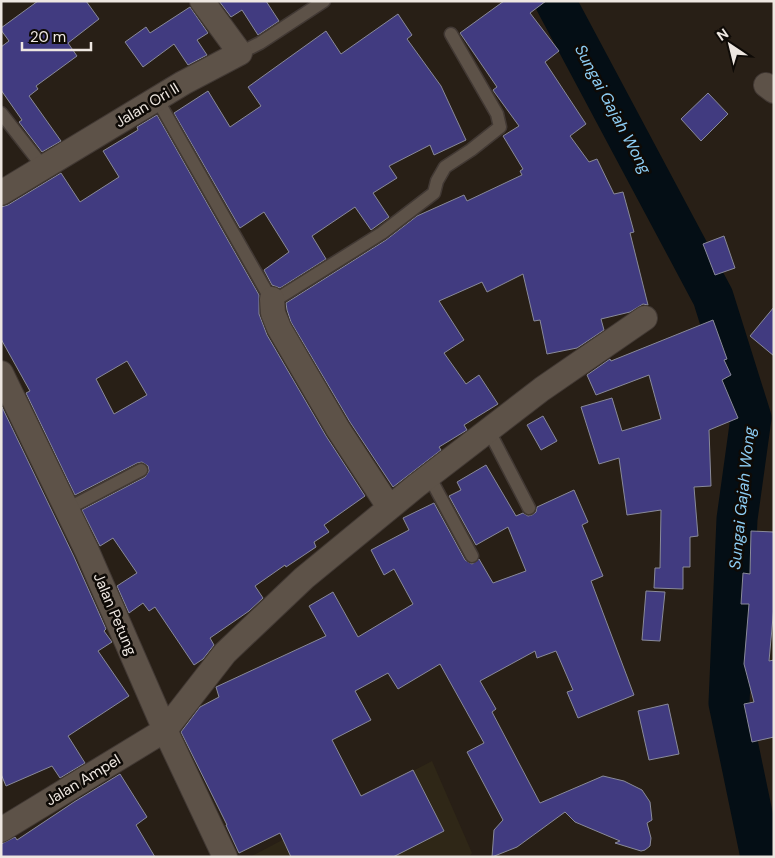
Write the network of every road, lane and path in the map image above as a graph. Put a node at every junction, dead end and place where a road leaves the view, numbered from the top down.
1 (202, 1) edge
2 (324, 1) edge
3 (451, 34) dead end
4 (240, 54) junction
5 (157, 99) junction
6 (1, 112) edge
7 (44, 168) junction
8 (1, 193) edge
9 (272, 299) junction
10 (645, 318) dead end
11 (1, 374) edge
12 (489, 431) junction
13 (141, 470) dead end
14 (429, 476) junction
15 (390, 507) junction
16 (528, 508) dead end
17 (67, 509) junction
18 (472, 556) dead end
19 (165, 730) junction
20 (1, 830) edge
21 (225, 857) edge

1 - 4 street
2 - 4 lane
3 - 9 lane
4 - 5 street, Jalan Ori II
5 - 7 street, Jalan Ori II
5 - 9 lane
6 - 7 lane
7 - 8 street, Jalan Ori II
9 - 15 street
10 - 12 street
11 - 17 street, Jalan Petung
12 - 14 street
12 - 16 lane
13 - 17 lane
14 - 15 street
14 - 18 lane
15 - 19 street
17 - 19 street, Jalan Petung
19 - 20 street, Jalan Ampel
19 - 21 street, Jalan Petung

